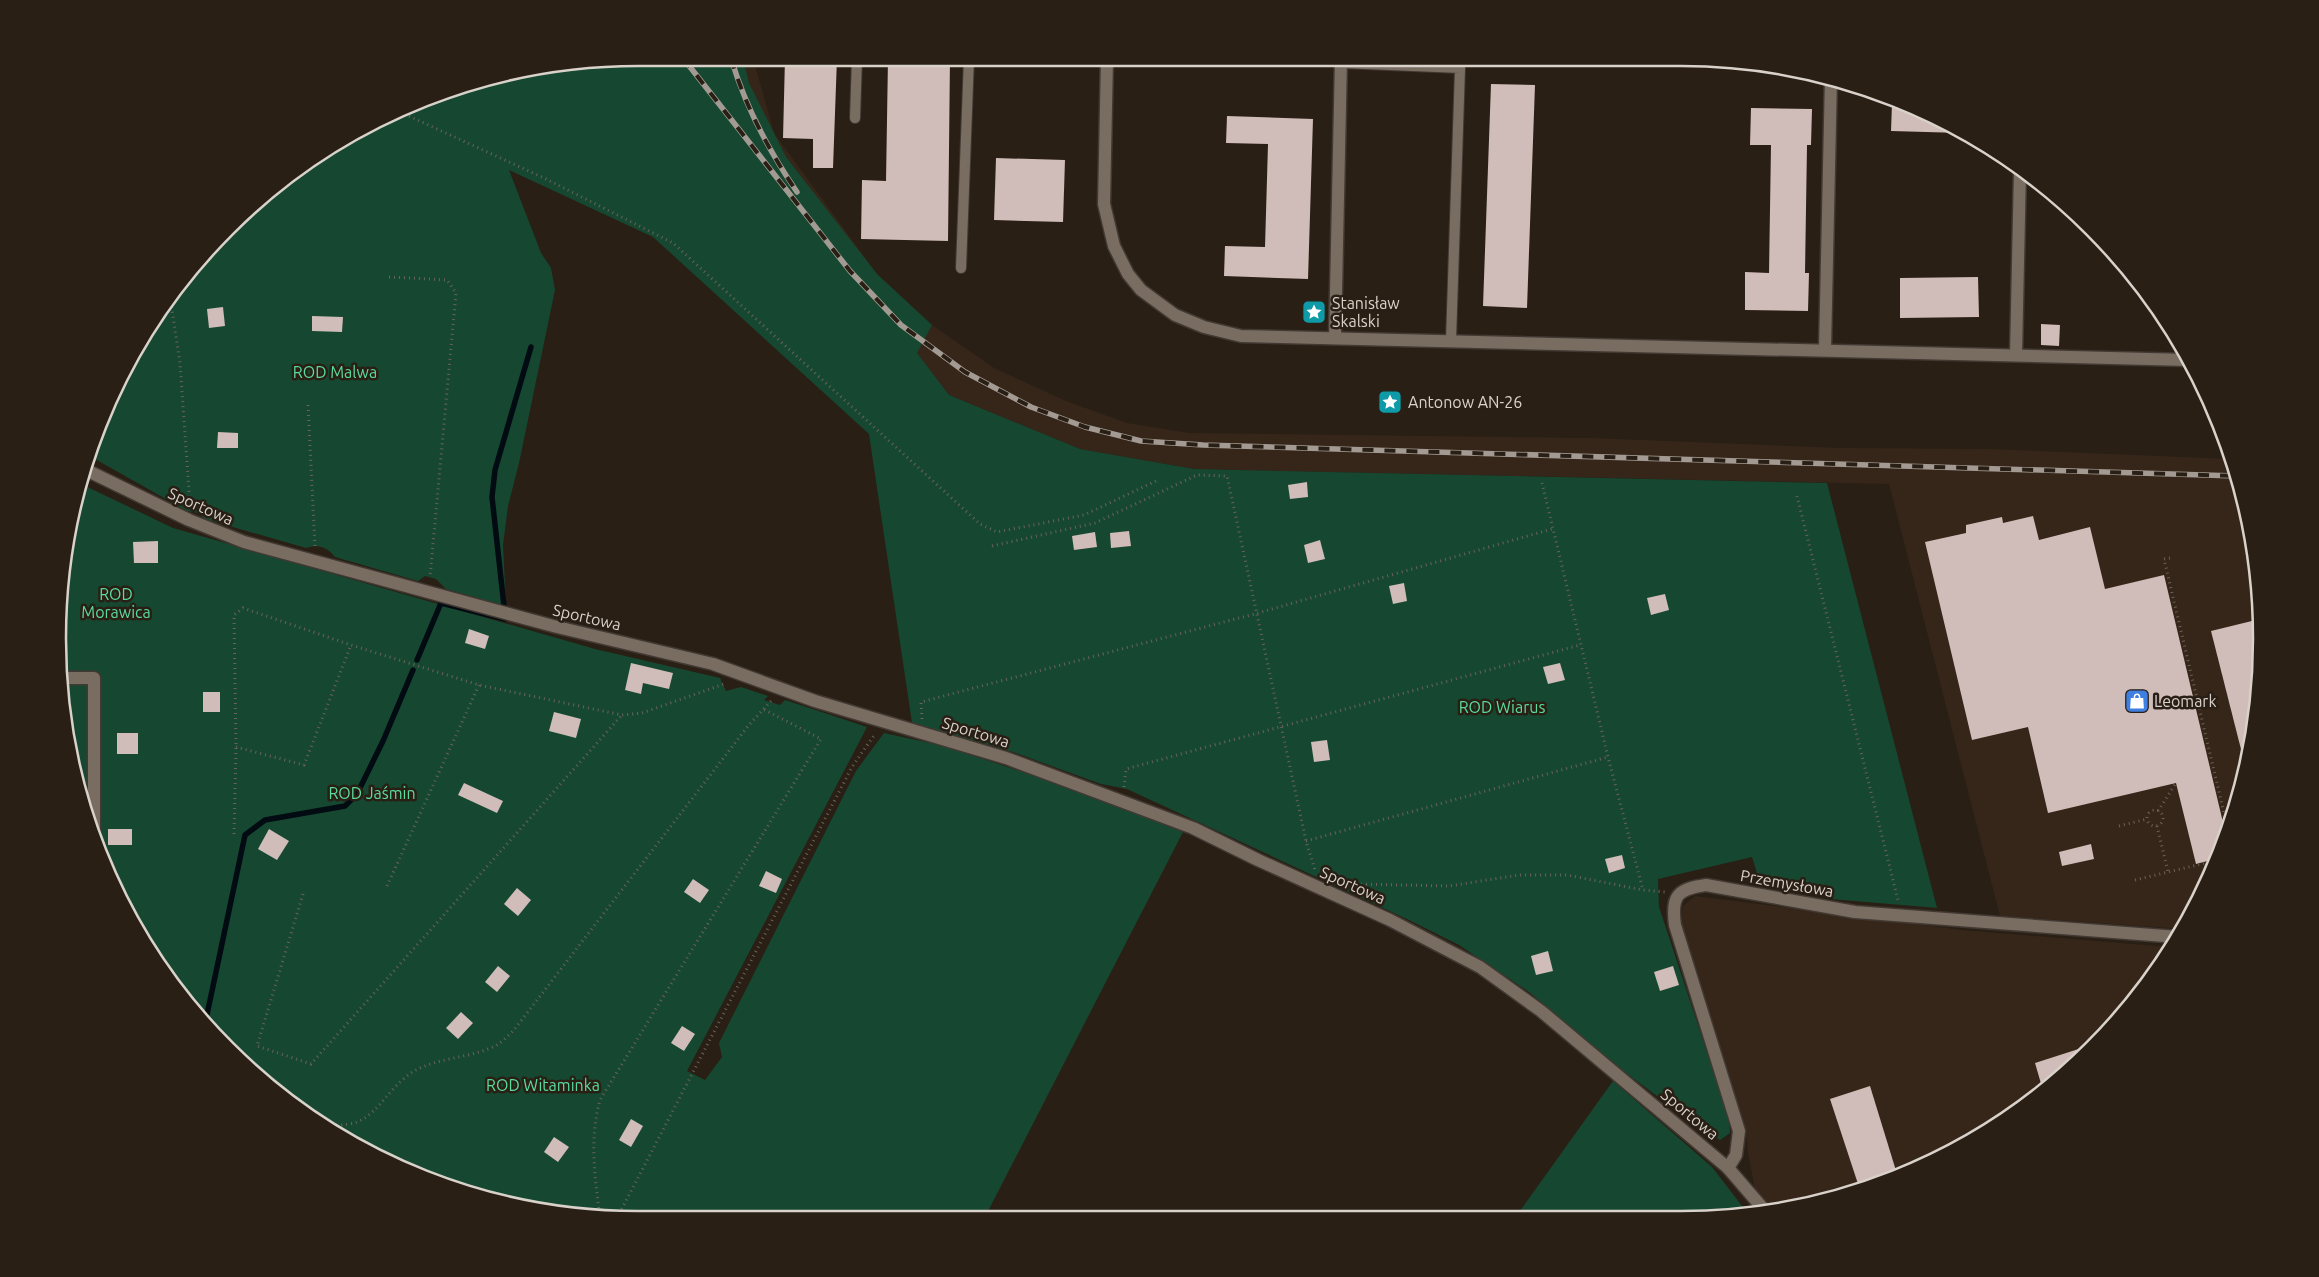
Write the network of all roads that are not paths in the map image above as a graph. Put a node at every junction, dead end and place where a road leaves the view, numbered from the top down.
1 (857, 66) edge
2 (969, 66) edge
3 (1107, 66) edge
4 (1342, 66) edge
5 (1430, 66) edge
6 (1831, 87) edge
7 (855, 118) dead end
8 (2020, 178) edge
9 (961, 268) dead end
10 (1335, 338) junction
11 (1451, 340) junction
12 (1825, 349) junction
13 (2016, 355) junction
14 (2180, 360) edge
15 (92, 472) edge
16 (67, 678) edge
17 (94, 812) edge
18 (2169, 936) edge
19 (1728, 1168) junction
20 (1760, 1205) edge

1 - 7 lane
2 - 9 lane
3 - 10 street
4 - 10 street
5 - 11 lane
6 - 12 street
8 - 13 street
10 - 11 street
11 - 12 street
12 - 13 street
13 - 14 street
15 - 19 street, Sportowa
16 - 17 street
18 - 19 street, Przemysłowa
19 - 20 street, Sportowa

